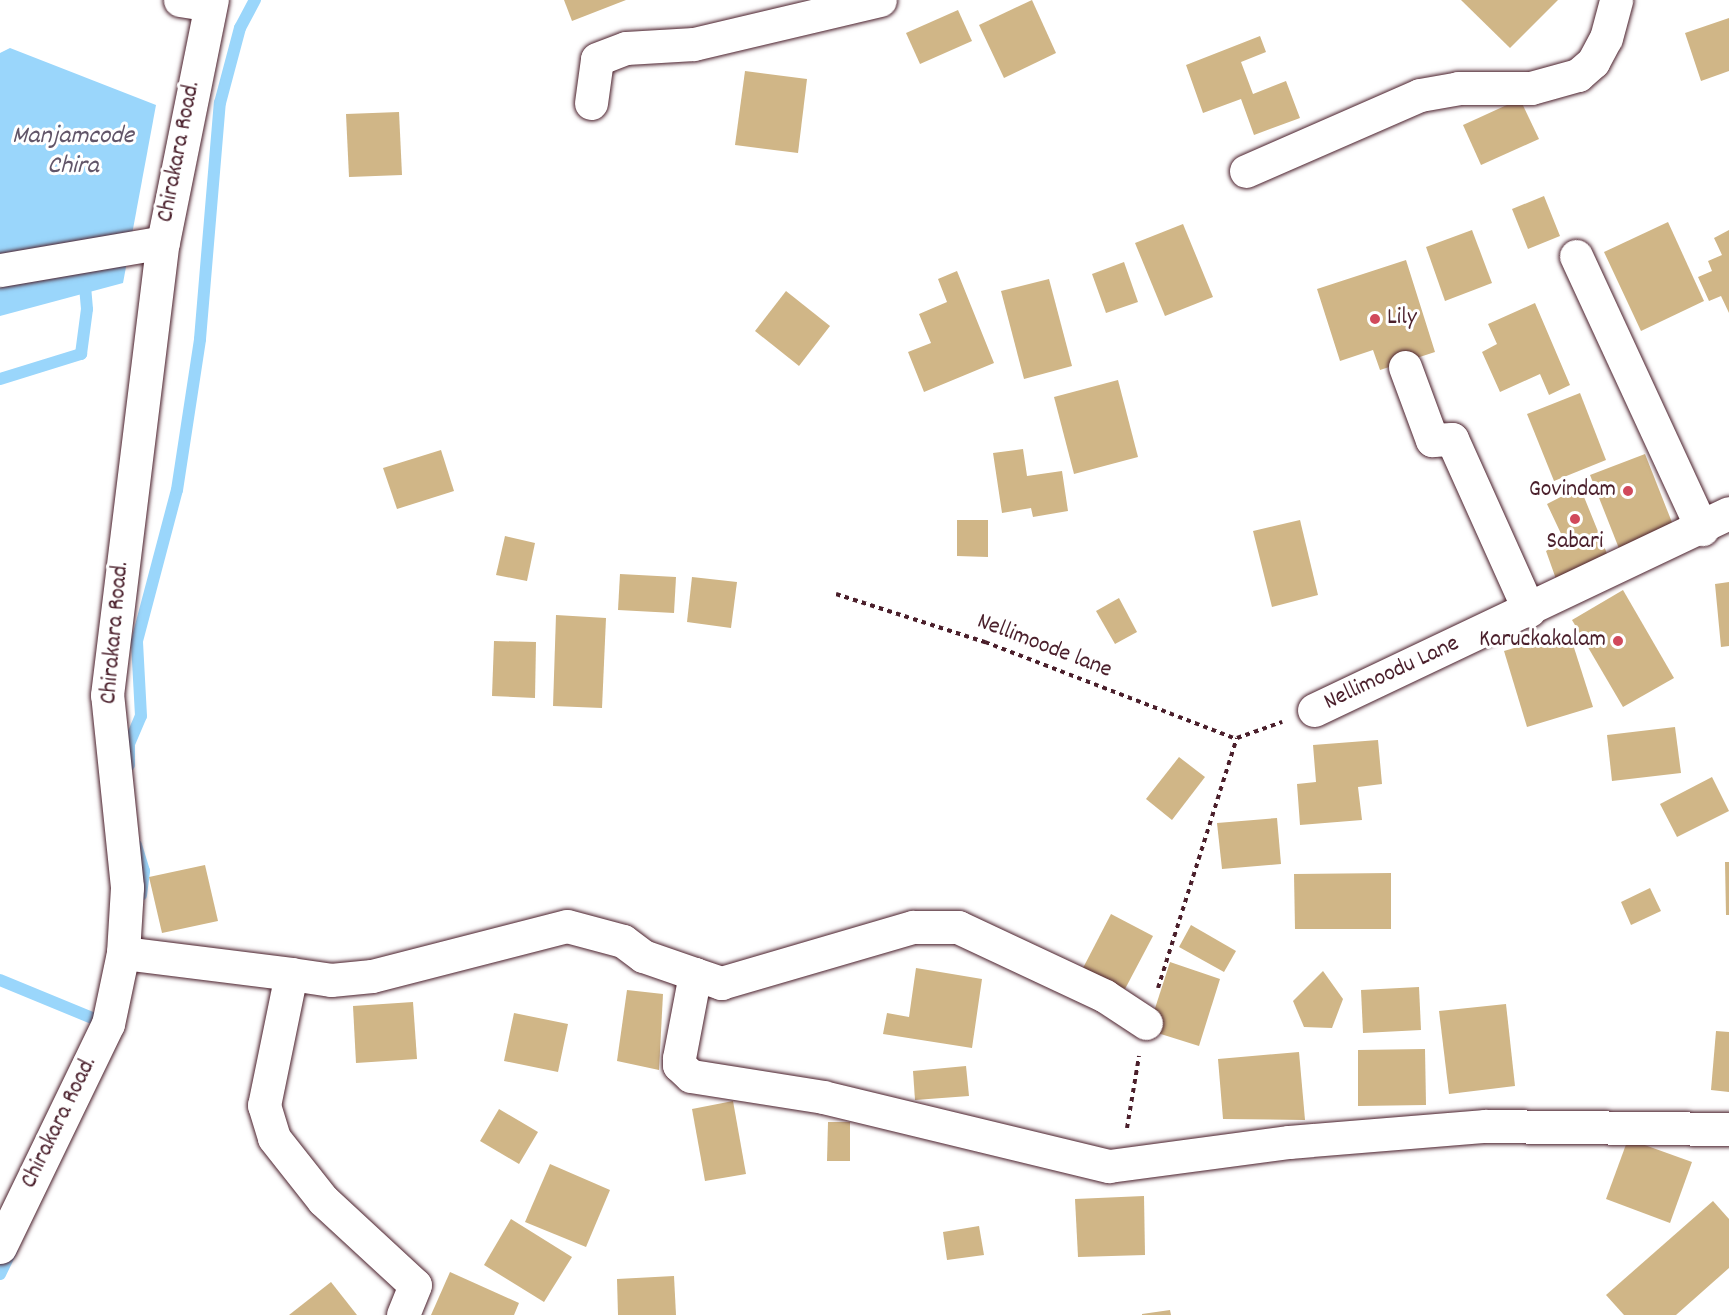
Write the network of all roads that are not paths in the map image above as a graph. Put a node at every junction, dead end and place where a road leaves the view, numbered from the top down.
1 (880, 0) edge
2 (1616, 0) edge
3 (201, 2) edge
4 (591, 102) dead end
5 (1246, 171) dead end
6 (163, 242) junction
7 (1575, 256) dead end
8 (0, 270) edge
9 (1405, 367) dead end
10 (1715, 521) edge
11 (1529, 610) junction
12 (1314, 711) road end
13 (123, 952) junction
14 (291, 974) junction
15 (695, 974) junction
16 (1146, 1023) road end
17 (1729, 1129) edge
18 (0, 1246) edge
19 (403, 1315) edge

1 - 4 street
2 - 5 street
3 - 6 street, Chirakara Road.
6 - 8 street
6 - 13 street, Chirakara Road.
7 - 10 street
9 - 11 street
10 - 11 street, Nellimoodu Lane
11 - 12 street, Nellimoodu Lane
13 - 14 street
13 - 18 street, Chirakara Road.
14 - 15 street
14 - 19 street
15 - 16 street
15 - 17 street

